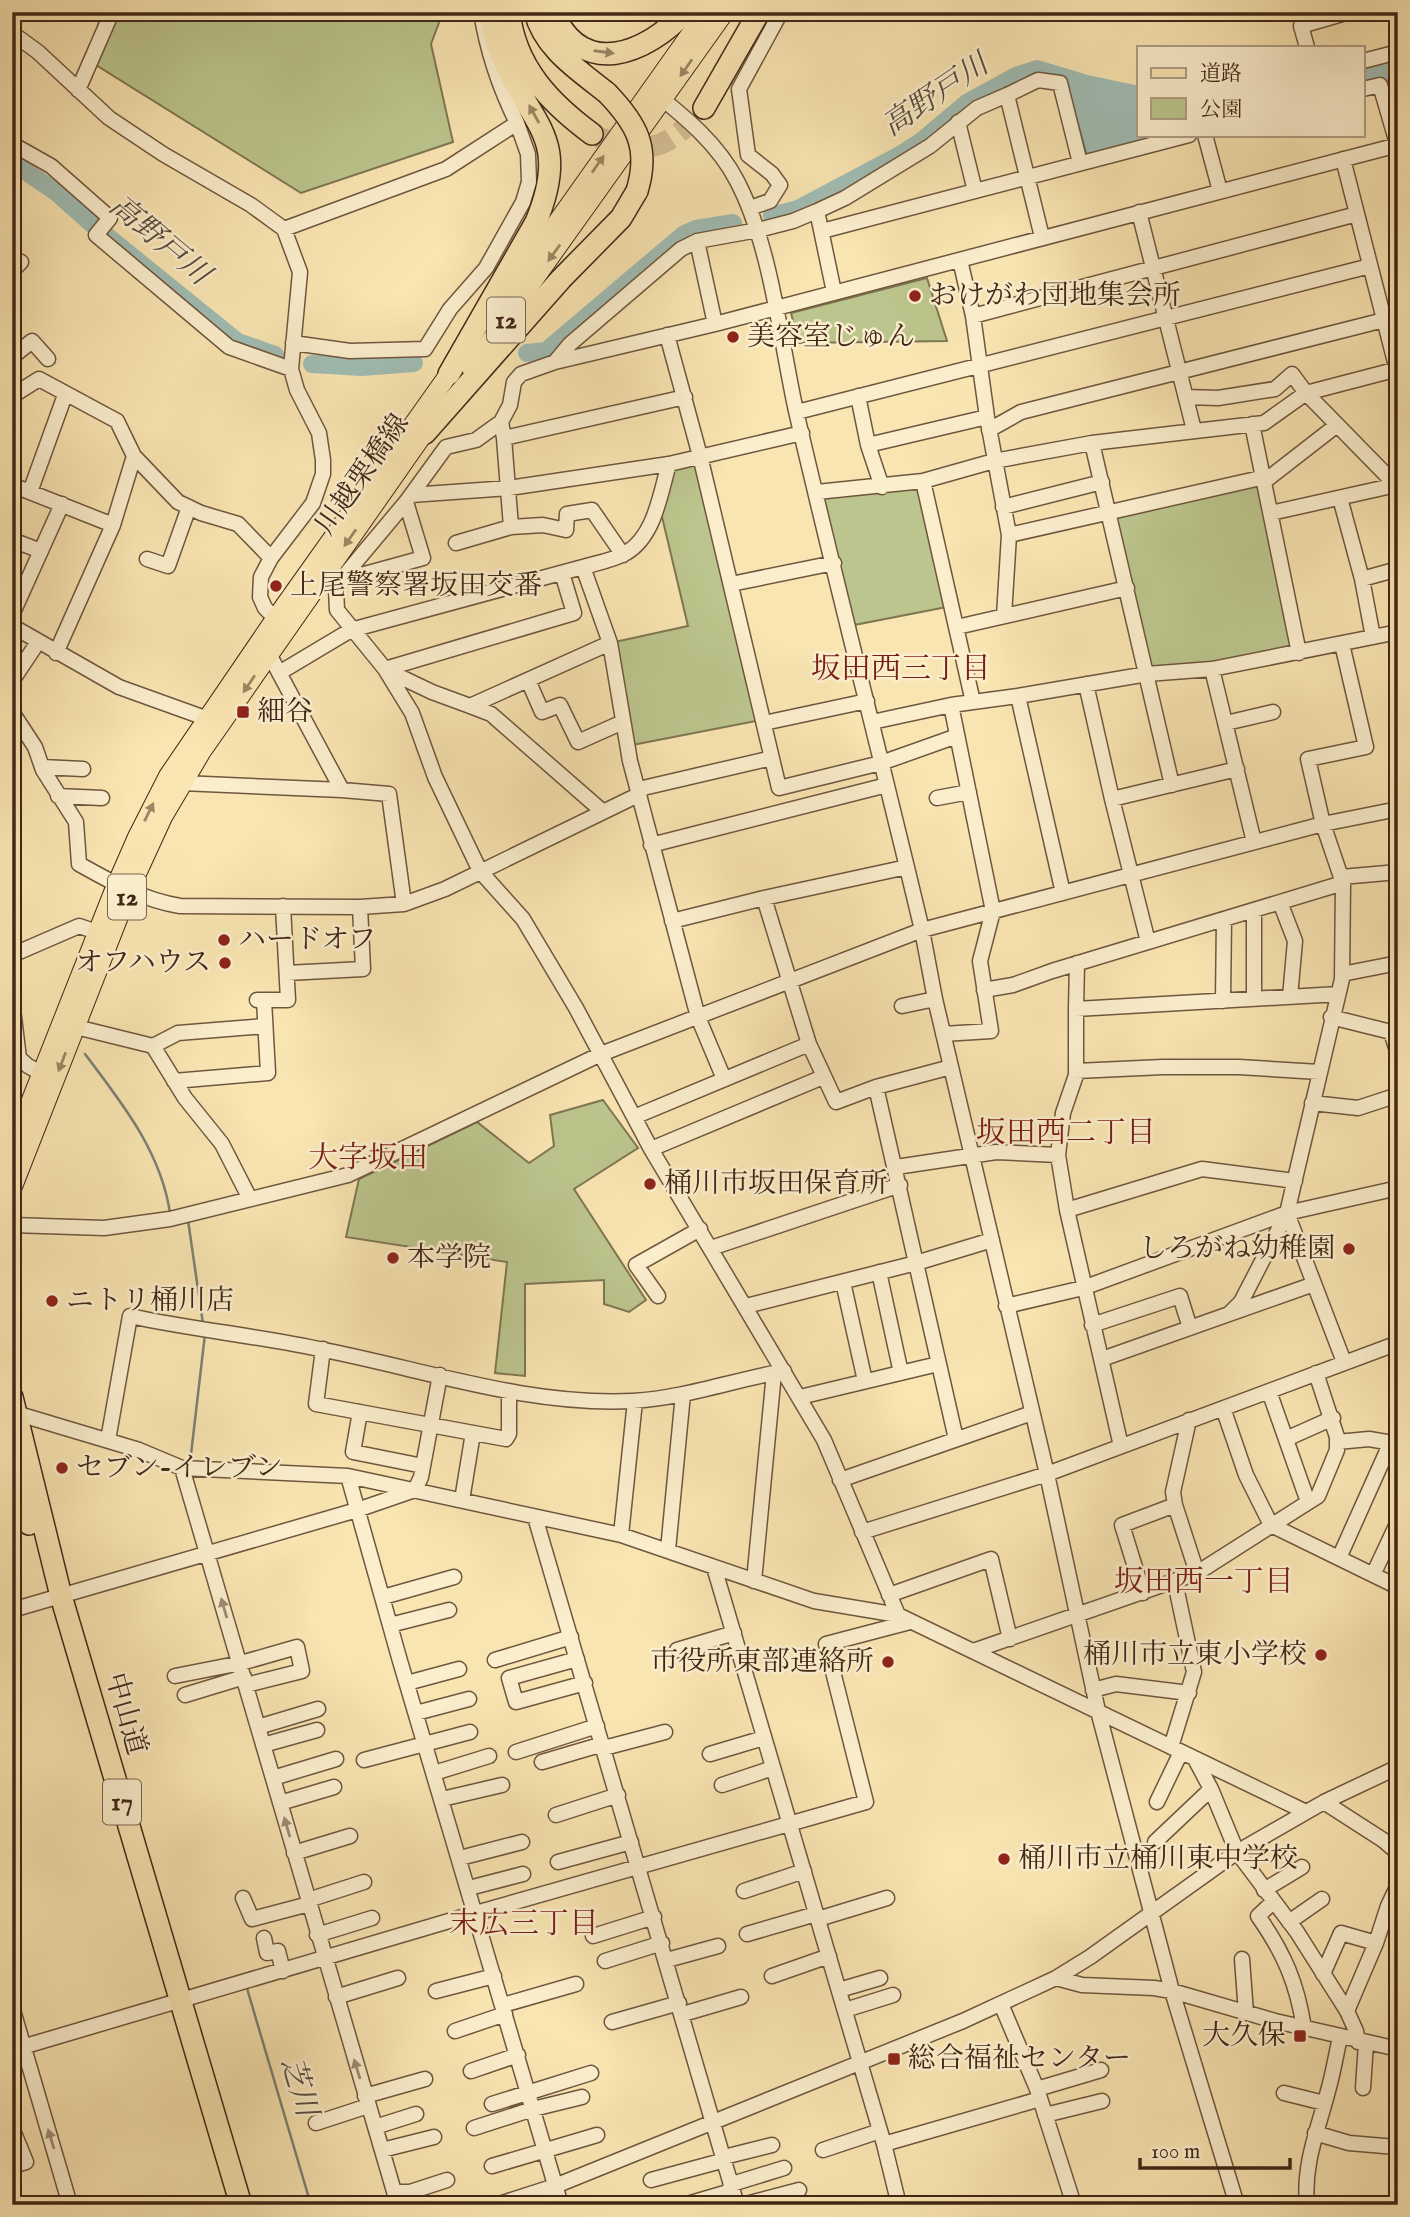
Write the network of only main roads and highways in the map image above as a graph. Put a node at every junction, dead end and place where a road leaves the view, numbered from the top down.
1 (492, 12) edge
2 (509, 12) edge
3 (535, 12) edge
4 (553, 12) edge
5 (685, 12) edge
6 (706, 12) edge
7 (725, 12) edge
8 (759, 12) edge
9 (657, 95) junction
10 (704, 107) tunnel mouth
11 (592, 134) tunnel mouth
12 (449, 374) junction
13 (425, 433) junction
14 (281, 623) junction
15 (123, 888) junction
16 (12, 1148) edge
17 (12, 1189) edge
18 (14, 1407) edge
19 (12, 1461) edge
20 (55, 1597) junction
21 (175, 2001) junction
22 (228, 2205) edge
23 (241, 2205) edge

12 -> 1 highway
2 - 11 highway
3 - 13 highway, bridge
4 -> 5 highway
6 - 9 main road, 川越栗橋線 / 12
7 -> 9 main road, 川越栗橋線 / 12
8 - 10 highway
12 -> 9 main road, 川越栗橋線 / 12
9 -> 13 main road, 川越栗橋線 / 12
12 - 14 main road, 川越栗橋線 / 12
13 -> 14 main road, 川越栗橋線 / 12
14 -> 15 main road, 川越栗橋線 / 12
15 -> 14 main road, 川越栗橋線 / 12
15 - 16 main road, 川越栗橋線 / 12
15 -> 17 main road, 川越栗橋線 / 12
18 - 20 highway, 中山道 / 17
19 - 20 highway, 中山道 / 17
20 - 21 highway, 中山道 / 17
21 - 22 highway, 中山道 / 17
21 - 23 highway, 中山道 / 17

